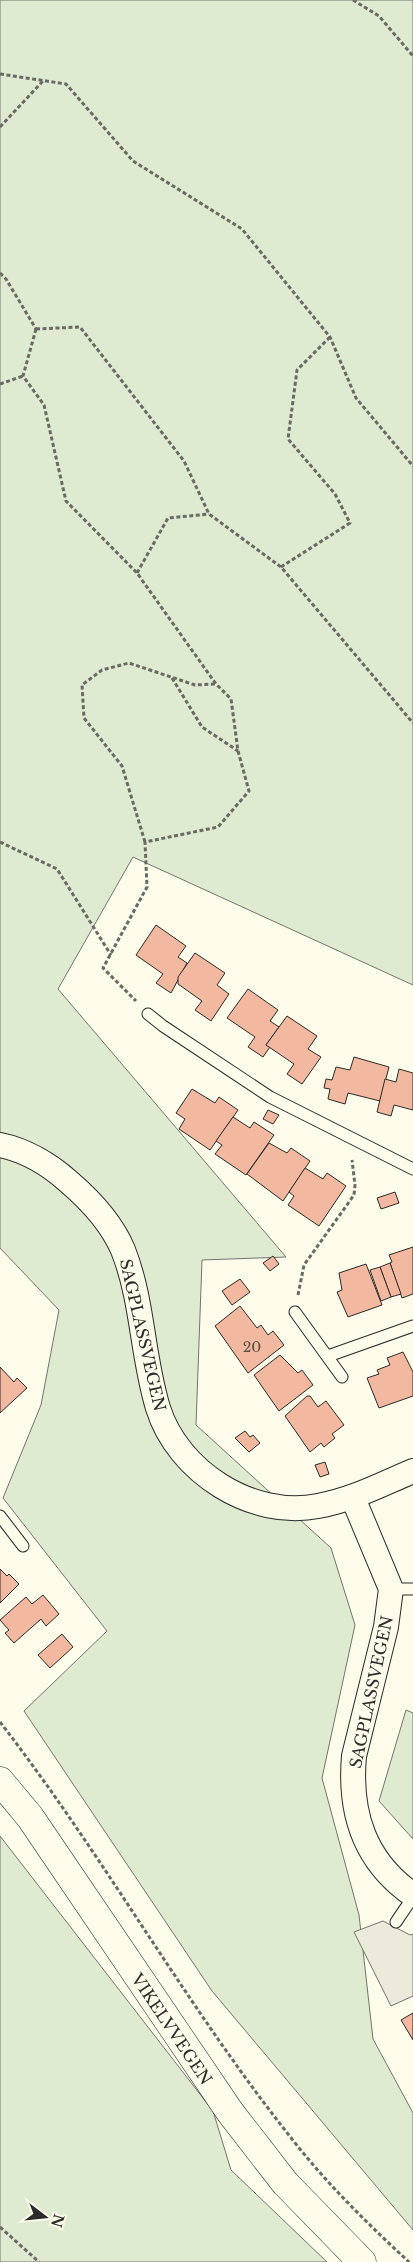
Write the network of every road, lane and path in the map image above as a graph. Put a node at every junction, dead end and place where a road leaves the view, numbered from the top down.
1 (353, 0) edge
2 (413, 56) edge
3 (0, 74) edge
4 (43, 80) junction
5 (0, 127) edge
6 (0, 273) edge
7 (36, 329) junction
8 (330, 337) junction
9 (22, 376) junction
10 (0, 384) edge
11 (413, 466) edge
12 (209, 514) junction
13 (281, 568) junction
14 (137, 574) junction
15 (171, 678) junction
16 (216, 684) junction
17 (413, 724) edge
18 (238, 751) junction
19 (0, 842) edge
20 (145, 842) junction
21 (111, 955) junction
22 (148, 1014) joint
23 (350, 1137) junction
24 (0, 1145) edge
25 (413, 1169) edge
26 (295, 1312) joint
27 (413, 1326) edge
28 (328, 1356) junction
29 (342, 1378) dead end
30 (413, 1470) edge
31 (353, 1498) junction
32 (0, 1516) edge
33 (23, 1546) dead end
34 (402, 1589) edge
35 (0, 1722) edge
36 (0, 1781) edge
37 (413, 1896) edge
38 (396, 1922) dead end
39 (0, 2228) edge
40 (39, 2262) edge
41 (362, 2262) edge
42 (409, 2262) edge

1 - 2 path
3 - 4 path
4 - 5 path
4 - 8 path
6 - 7 path
7 - 9 path
7 - 12 path
8 - 11 path
8 - 13 path
9 - 10 path
9 - 14 path
12 - 13 path
12 - 14 path
13 - 17 path
14 - 16 path
15 - 16 path
15 - 18 path
15 - 20 path
16 - 18 path
18 - 20 path
19 - 21 path
20 - 21 path
21 - 22 path
22 - 23 lane
23 - 25 lane
23 - 26 path
24 - 31 street, SAGPLASSVEGEN
26 - 28 lane
27 - 28 lane
28 - 29 lane
30 - 31 street, SAGPLASSVEGEN
31 - 34 street, SAGPLASSVEGEN
32 - 33 lane
34 - 37 street, SAGPLASSVEGEN
35 - 42 path
36 - 41 street, VIKELVVEGEN
37 - 38 lane
39 - 40 path

